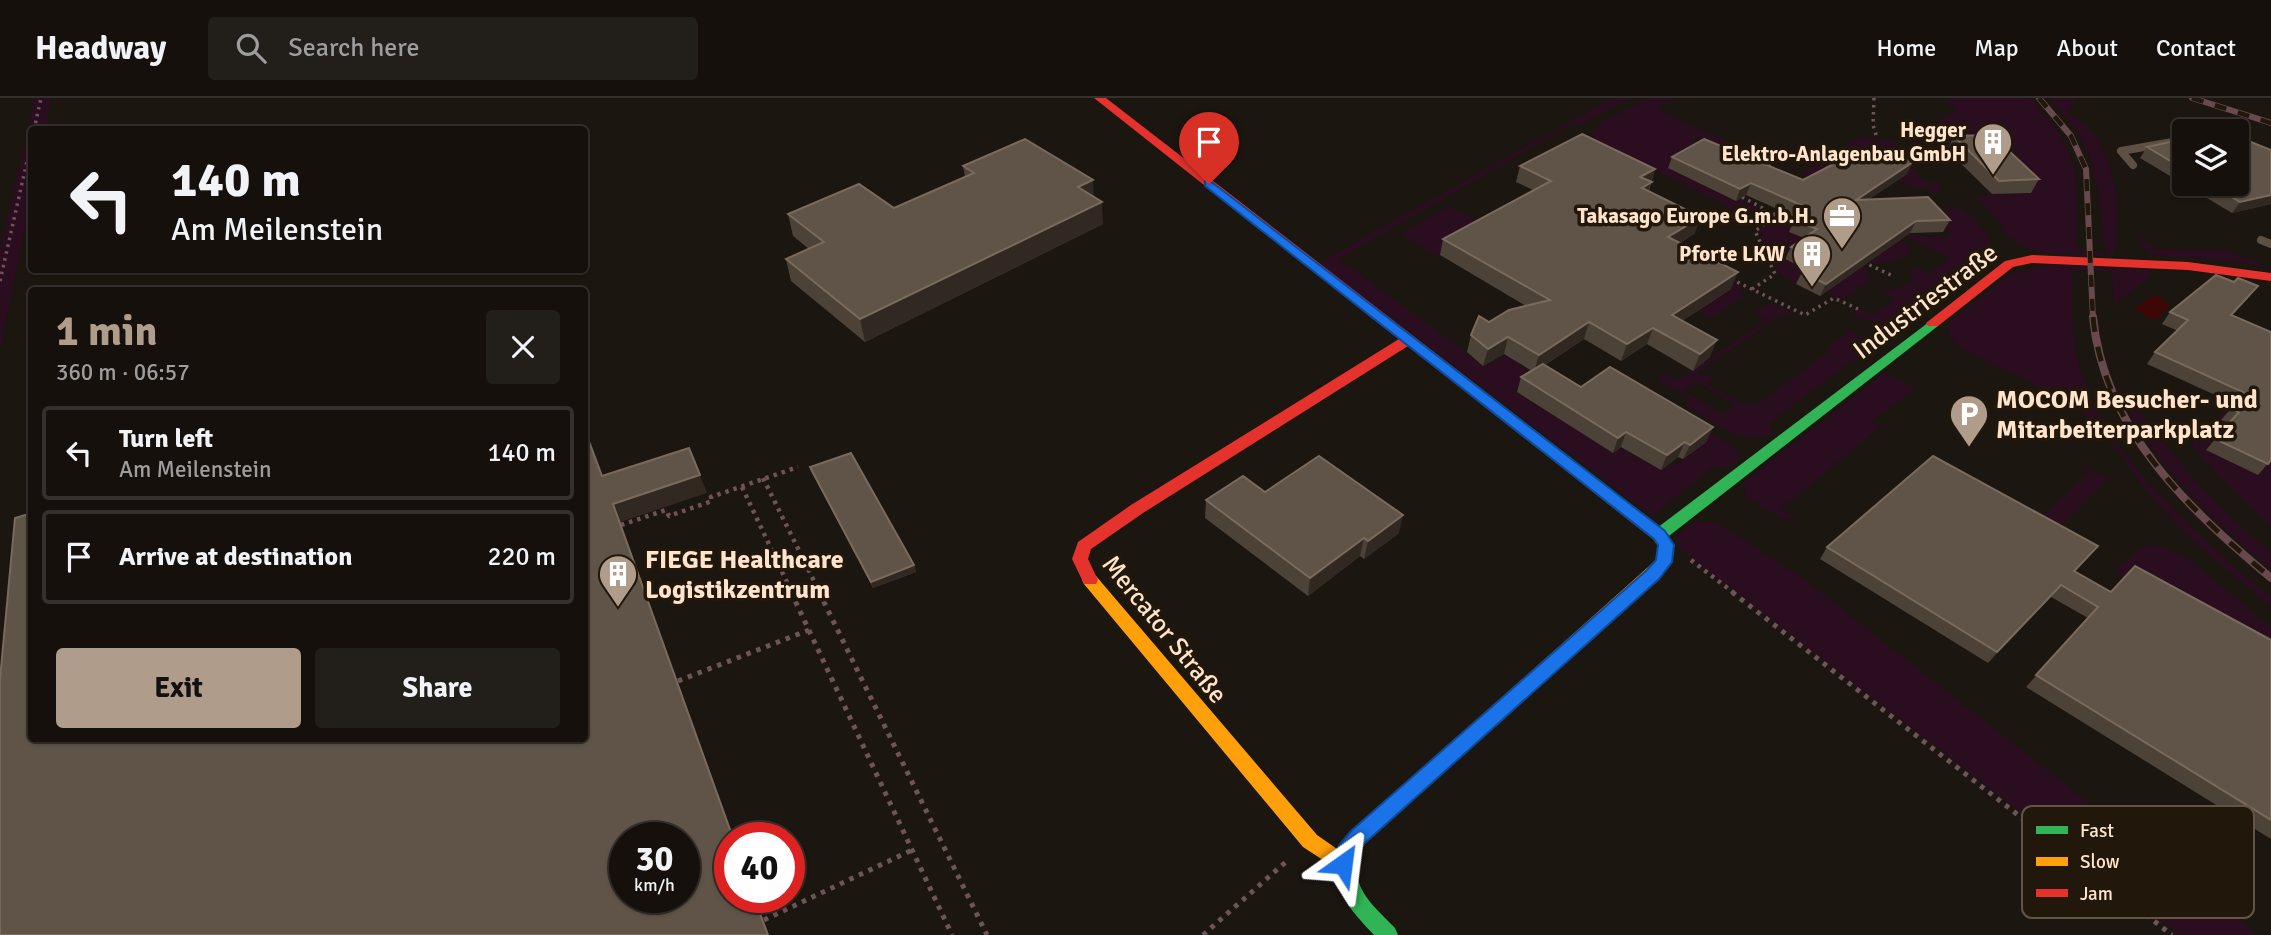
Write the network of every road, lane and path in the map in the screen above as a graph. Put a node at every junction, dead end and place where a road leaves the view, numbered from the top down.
1 (41, 98) edge
2 (1098, 98) edge
3 (1874, 98) edge
4 (35, 126) edge
5 (1877, 138) dead end
6 (2172, 142) edge
7 (28, 157) edge
8 (1775, 162) dead end
9 (2133, 165) dead end
10 (1776, 170) edge
11 (1742, 198) edge
12 (1785, 211) edge
13 (1776, 217) junction
14 (1797, 226) edge
15 (2261, 240) dead end
16 (2271, 244) edge
17 (1861, 261) edge
18 (1720, 273) edge
19 (1891, 275) dead end
20 (2271, 277) edge
21 (0, 281) edge
22 (1751, 289) junction
23 (1857, 309) dead end
24 (1409, 339) junction
25 (798, 467) dead end
26 (763, 478) junction
27 (743, 486) junction
28 (621, 525) edge
29 (1661, 536) junction
30 (809, 630) junction
31 (678, 681) edge
32 (2022, 818) edge
33 (1310, 841) junction
34 (912, 850) junction
35 (1343, 864) junction
36 (2150, 918) edge
37 (764, 920) edge
38 (952, 935) edge
39 (987, 935) edge
40 (1203, 935) edge
41 (1388, 935) edge
42 (2172, 935) edge

1 - 4 path
2 - 24 street
3 - 5 path
6 - 9 lane
7 - 21 path
8 - 10 path
11 - 13 path
12 - 13 path
13 - 14 path
13 - 22 path
15 - 16 lane
17 - 19 path
18 - 22 path
20 - 29 street, Industriestraße
22 - 23 path
24 - 29 street
24 - 33 street, Mercator Straße
25 - 26 path
26 - 27 path
26 - 39 path
27 - 28 path
27 - 30 path
29 - 32 path
29 - 35 street
30 - 31 path
30 - 34 path
33 - 35 street, Mercator Straße
33 - 40 path
34 - 37 path
34 - 38 path
35 - 41 street
36 - 42 path

